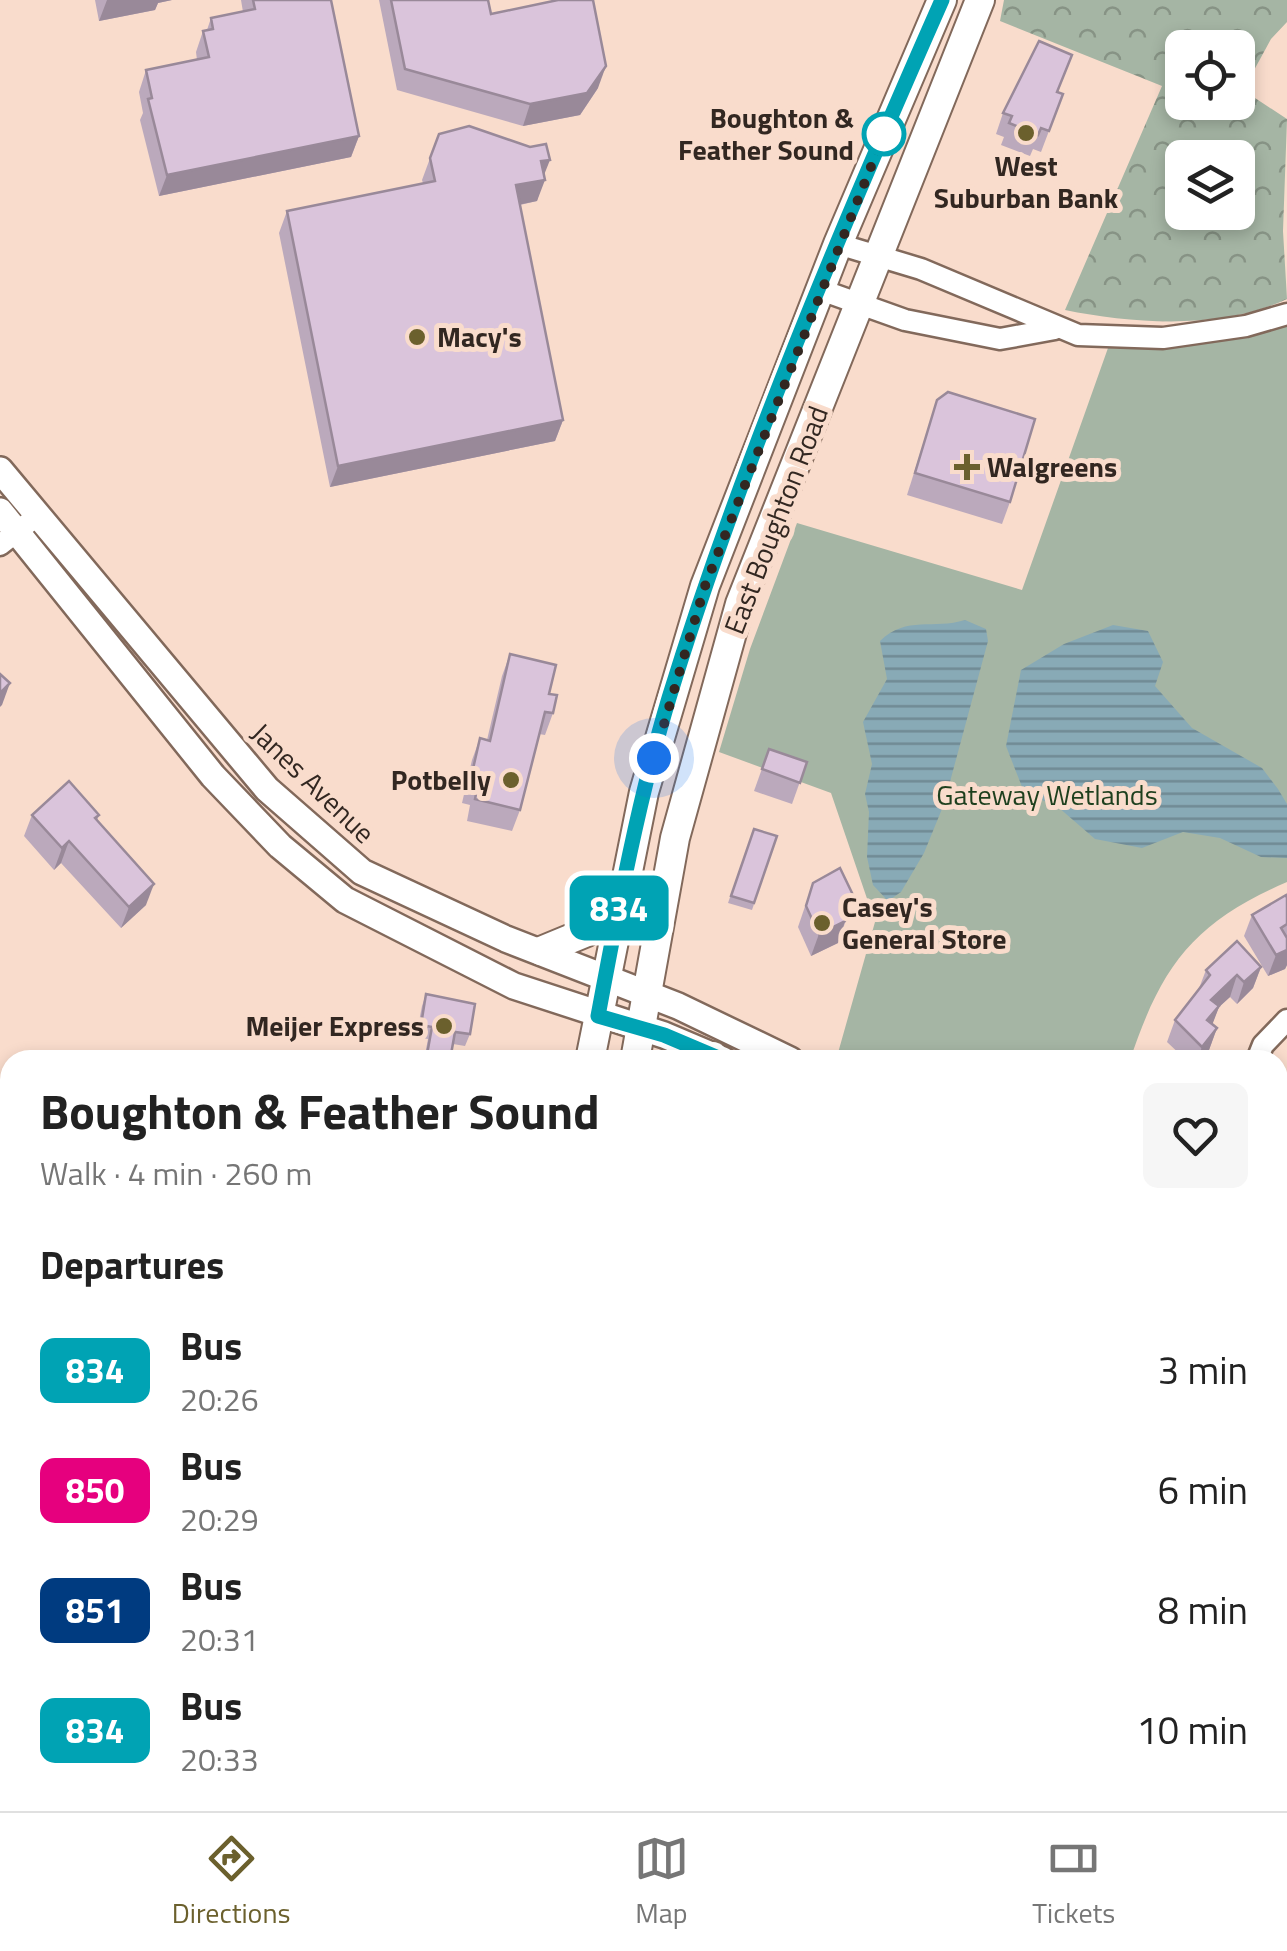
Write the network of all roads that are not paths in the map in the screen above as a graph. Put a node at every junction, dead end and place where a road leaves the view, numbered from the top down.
1 (942, 0) edge
2 (980, 0) edge
3 (838, 244) junction
4 (877, 256) junction
5 (821, 290) junction
6 (858, 304) junction
7 (1287, 314) edge
8 (1054, 329) junction
9 (0, 470) edge
10 (0, 511) edge
11 (18, 531) edge
12 (628, 870) junction
13 (541, 952) junction
14 (606, 976) junction
15 (647, 994) junction
16 (598, 1016) junction
17 (1287, 1020) edge
18 (641, 1029) junction
19 (592, 1050) edge
20 (637, 1050) edge
21 (693, 1050) edge
22 (768, 1050) edge
23 (1260, 1050) edge

1 - 3 main road, East Boughton Road
2 - 4 main road, East Boughton Road
3 - 4 street
3 - 5 main road, East Boughton Road
4 - 6 main road, East Boughton Road
4 - 8 street
5 - 6 street
5 - 12 main road, East Boughton Road
6 - 8 street
6 - 15 main road, East Boughton Road
7 - 8 street
9 - 11 street, Janes Avenue
10 - 11 street, Janes Avenue
11 - 13 street, Janes Avenue
11 - 16 street, Janes Avenue
12 - 13 main road
12 - 14 main road, East Boughton Road
13 - 14 street, Janes Avenue
14 - 15 street, Janes Avenue
14 - 16 main road, East Boughton Road
15 - 18 main road, East Boughton Road
15 - 22 street, Janes Avenue
16 - 18 street, Janes Avenue
16 - 19 main road, East Boughton Road
17 - 23 street
18 - 20 main road, East Boughton Road
18 - 21 street, Janes Avenue

